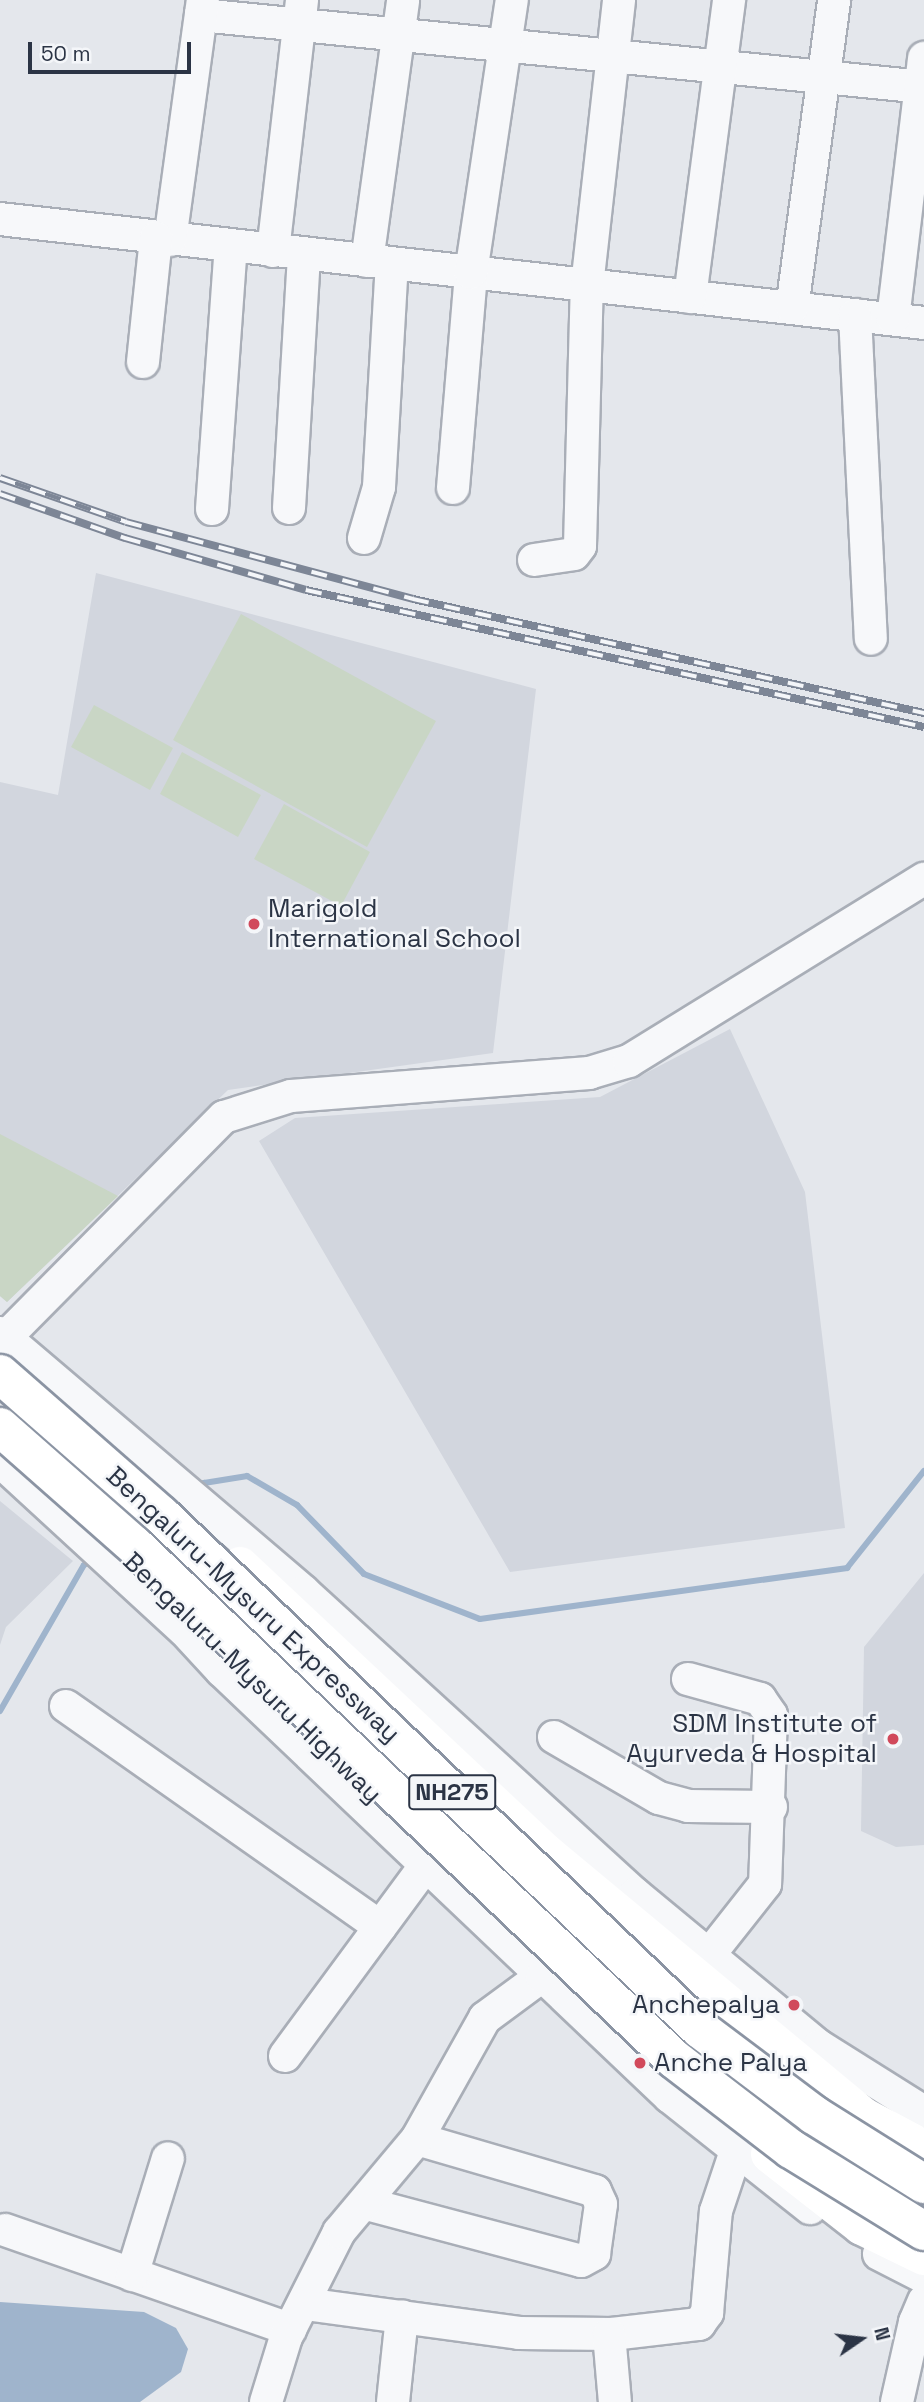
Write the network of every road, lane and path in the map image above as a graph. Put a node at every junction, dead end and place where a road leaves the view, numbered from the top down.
1 (404, 0) edge
2 (512, 0) edge
3 (619, 0) edge
4 (729, 0) edge
5 (835, 0) edge
6 (202, 8) edge
7 (300, 13) edge
8 (398, 35) junction
9 (505, 46) junction
10 (612, 56) junction
11 (719, 67) junction
12 (825, 78) junction
13 (923, 78) edge
14 (1, 223) edge
15 (163, 239) junction
16 (231, 246) junction
17 (273, 251) junction
18 (304, 254) junction
19 (380, 263) junction
20 (471, 273) junction
21 (587, 286) junction
22 (690, 297) junction
23 (792, 308) junction
24 (855, 315) junction
25 (893, 319) junction
26 (924, 323) edge
27 (143, 362) dead end
28 (453, 488) dead end
29 (289, 508) dead end
30 (212, 509) dead end
31 (364, 538) dead end
32 (534, 560) dead end
33 (871, 639) dead end
34 (924, 879) edge
35 (1, 1342) edge
36 (0, 1374) edge
37 (0, 1427) edge
38 (0, 1444) edge
39 (0, 1461) edge
40 (44, 1490) junction
41 (688, 1679) dead end
42 (66, 1706) dead end
43 (554, 1737) dead end
44 (771, 1807) junction
45 (430, 1859) junction
46 (625, 1903) junction
47 (380, 1927) junction
48 (709, 1955) junction
49 (548, 1971) junction
50 (285, 2056) dead end
51 (924, 2112) edge
52 (417, 2139) junction
53 (924, 2149) edge
54 (736, 2151) junction
55 (168, 2158) dead end
56 (924, 2184) edge
57 (366, 2204) junction
58 (5, 2230) dead end
59 (924, 2231) edge
60 (924, 2256) edge
61 (132, 2275) junction
62 (924, 2277) edge
63 (924, 2301) edge
64 (402, 2316) junction
65 (298, 2317) junction
66 (609, 2334) junction
67 (266, 2402) edge
68 (393, 2402) edge
69 (615, 2402) edge
70 (897, 2402) edge

1 - 8 street
2 - 9 street
3 - 10 street
4 - 11 street
5 - 12 street
6 - 7 street
6 - 15 street
7 - 8 street
7 - 17 street
8 - 9 street
8 - 19 street
9 - 10 street
9 - 20 street
10 - 11 street
10 - 21 street
11 - 12 street
11 - 22 street
12 - 13 street
12 - 23 street
13 - 25 street
14 - 15 street
15 - 16 street
15 - 27 street
16 - 17 street
16 - 30 street
17 - 18 street
18 - 19 street
18 - 29 street
19 - 20 street
19 - 31 street
20 - 21 street
20 - 28 street
21 - 22 street
21 - 32 street
22 - 23 street
23 - 24 street
24 - 25 street
24 - 33 street
25 - 26 street
34 - 35 street
35 - 46 highway, Bengaluru-Mysuru Expressway / NH275
36 - 56 highway, Bengaluru-Mysuru Expressway / NH275, bridge
37 - 59 highway, NH275, bridge
38 - 40 highway, Bengaluru-Mysuru Highway / NH275
39 - 40 street, NH275
40 - 45 highway, Bengaluru-Mysuru Highway / NH275
41 - 44 street
42 - 47 street
43 - 44 street
44 - 48 street
45 - 47 street
45 - 49 highway, Bengaluru-Mysuru Highway / NH275
46 - 48 street, Bengaluru-Mysuru Expressway / NH275
46 - 49 street
46 - 53 highway, Bengaluru-Mysuru Expressway / NH275
47 - 50 street
48 - 51 street, Bengaluru-Mysuru Expressway / NH275
49 - 52 street
49 - 54 street, NH275
49 - 60 highway, Bengaluru-Mysuru Highway / NH275
52 - 57 street
52 - 57 street
54 - 62 street, NH275
54 - 66 street
55 - 61 street
57 - 65 street
58 - 61 street
61 - 65 street
63 - 70 street
64 - 65 street
64 - 66 street
64 - 68 street
65 - 67 street
66 - 69 street

